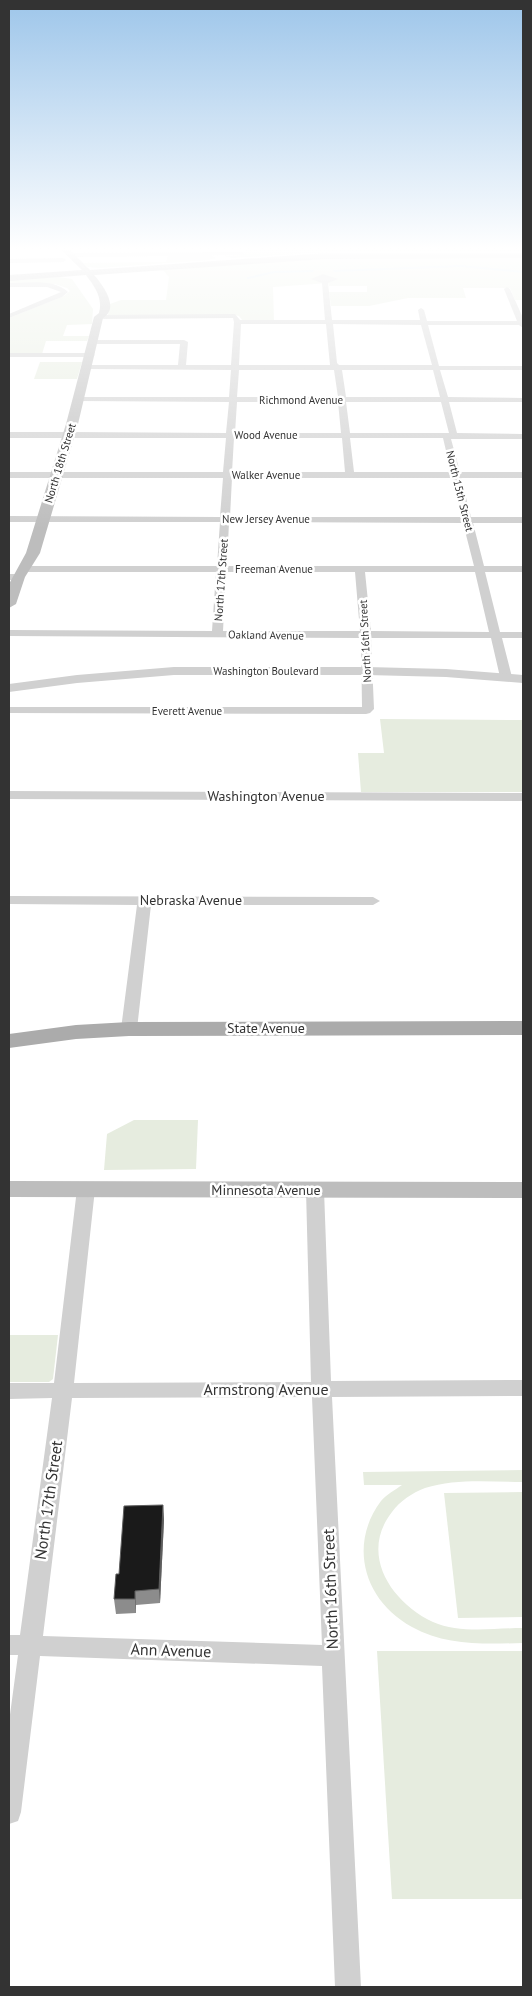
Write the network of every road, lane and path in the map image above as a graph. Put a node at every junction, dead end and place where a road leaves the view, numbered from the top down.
1 (94, 343) edge
2 (184, 343) edge
3 (236, 343) edge
4 (331, 343) edge
5 (430, 343) edge
6 (9, 355) edge
7 (91, 355) junction
8 (87, 367) junction
9 (182, 367) junction
10 (235, 367) junction
11 (335, 367) junction
12 (436, 368) junction
13 (523, 368) edge
14 (79, 399) junction
15 (234, 400) junction
16 (342, 400) junction
17 (444, 400) junction
18 (523, 400) edge
19 (9, 435) edge
20 (69, 435) junction
21 (230, 435) junction
22 (450, 435) junction
23 (346, 436) junction
24 (523, 436) edge
25 (9, 475) edge
26 (56, 475) junction
27 (228, 475) junction
28 (350, 475) junction
29 (456, 476) junction
30 (523, 476) edge
31 (9, 518) edge
32 (44, 519) junction
33 (225, 519) junction
34 (468, 520) junction
35 (523, 520) edge
36 (222, 568) junction
37 (360, 569) junction
38 (479, 569) junction
39 (523, 569) edge
40 (17, 574) edge
41 (9, 604) edge
42 (9, 633) edge
43 (217, 634) junction
44 (496, 635) junction
45 (523, 635) edge
46 (366, 636) junction
47 (367, 671) junction
48 (506, 677) junction
49 (523, 679) edge
50 (9, 688) edge
51 (9, 710) edge
52 (366, 711) joint
53 (9, 795) edge
54 (523, 797) edge
55 (9, 900) edge
56 (145, 900) junction
57 (373, 902) dead end
58 (523, 1028) edge
59 (130, 1029) junction
60 (9, 1041) edge
61 (9, 1189) edge
62 (86, 1189) junction
63 (315, 1190) junction
64 (523, 1190) edge
65 (321, 1388) junction
66 (523, 1388) edge
67 (63, 1390) junction
68 (9, 1391) edge
69 (19, 1645) edge
70 (333, 1656) junction
71 (9, 1812) edge
72 (348, 1987) edge

1 - 7 main road, North 18th Street
2 - 9 street
3 - 10 street, North 17th Street
4 - 11 street
5 - 12 street, North 15th Street
6 - 7 street
7 - 8 main road, North 18th Street
8 - 9 street
8 - 14 main road, North 18th Street
9 - 10 street
10 - 11 street
10 - 15 street, North 17th Street
11 - 12 street
11 - 16 street
12 - 13 street
12 - 17 street, North 15th Street
14 - 15 street, Richmond Avenue
14 - 20 main road, North 18th Street
15 - 16 street, Richmond Avenue
15 - 21 street, North 17th Street
16 - 17 street, Richmond Avenue
16 - 23 street
17 - 18 street, Richmond Avenue
17 - 22 street, North 15th Street
19 - 20 street, Wood Avenue
20 - 21 street, Wood Avenue
20 - 26 main road, North 18th Street
21 - 23 street, Wood Avenue
21 - 27 street, North 17th Street
22 - 23 street, Wood Avenue
22 - 24 street, Wood Avenue
22 - 29 street, North 15th Street
23 - 28 street
25 - 26 street, Walker Avenue
26 - 27 street, Walker Avenue
26 - 32 main road, North 18th Street
27 - 28 street, Walker Avenue
27 - 33 street, North 17th Street
28 - 29 street, Walker Avenue
29 - 30 street, Walker Avenue
29 - 34 street, North 15th Street
31 - 32 street, New Jersey Avenue
32 - 33 street, New Jersey Avenue
32 - 40 main road, North 18th Street
33 - 34 street, New Jersey Avenue
33 - 36 street, North 17th Street
34 - 35 street, New Jersey Avenue
34 - 38 street, North 15th Street
36 - 37 street, Freeman Avenue
36 - 40 street, Freeman Avenue
36 - 43 street, North 17th Street
37 - 38 street, Freeman Avenue
37 - 46 street, North 16th Street
38 - 39 street, Freeman Avenue
38 - 44 street, North 15th Street
40 - 41 main road, North 18th Street
42 - 43 street, Oakland Avenue
43 - 46 street, Oakland Avenue
44 - 45 street, Oakland Avenue
44 - 46 street, Oakland Avenue
44 - 48 street, North 15th Street
46 - 47 street, North 16th Street
47 - 48 street, Washington Boulevard
47 - 50 street, Washington Boulevard
47 - 52 street, North 16th Street
48 - 49 street, Washington Boulevard
51 - 52 street, Everett Avenue
53 - 54 street, Washington Avenue
55 - 56 street, Nebraska Avenue
56 - 57 street, Nebraska Avenue
56 - 59 street
58 - 59 main road, State Avenue
59 - 60 main road, State Avenue
61 - 62 main road, Minnesota Avenue
62 - 63 main road, Minnesota Avenue
62 - 67 street, North 17th Street
63 - 64 main road, Minnesota Avenue
63 - 65 street, North 16th Street
65 - 66 street, Armstrong Avenue
65 - 67 street, Armstrong Avenue
65 - 70 street, North 16th Street
67 - 68 street, Armstrong Avenue
67 - 69 street, North 17th Street
69 - 70 street, Ann Avenue
69 - 71 street, North 17th Street
70 - 72 street, North 16th Street

